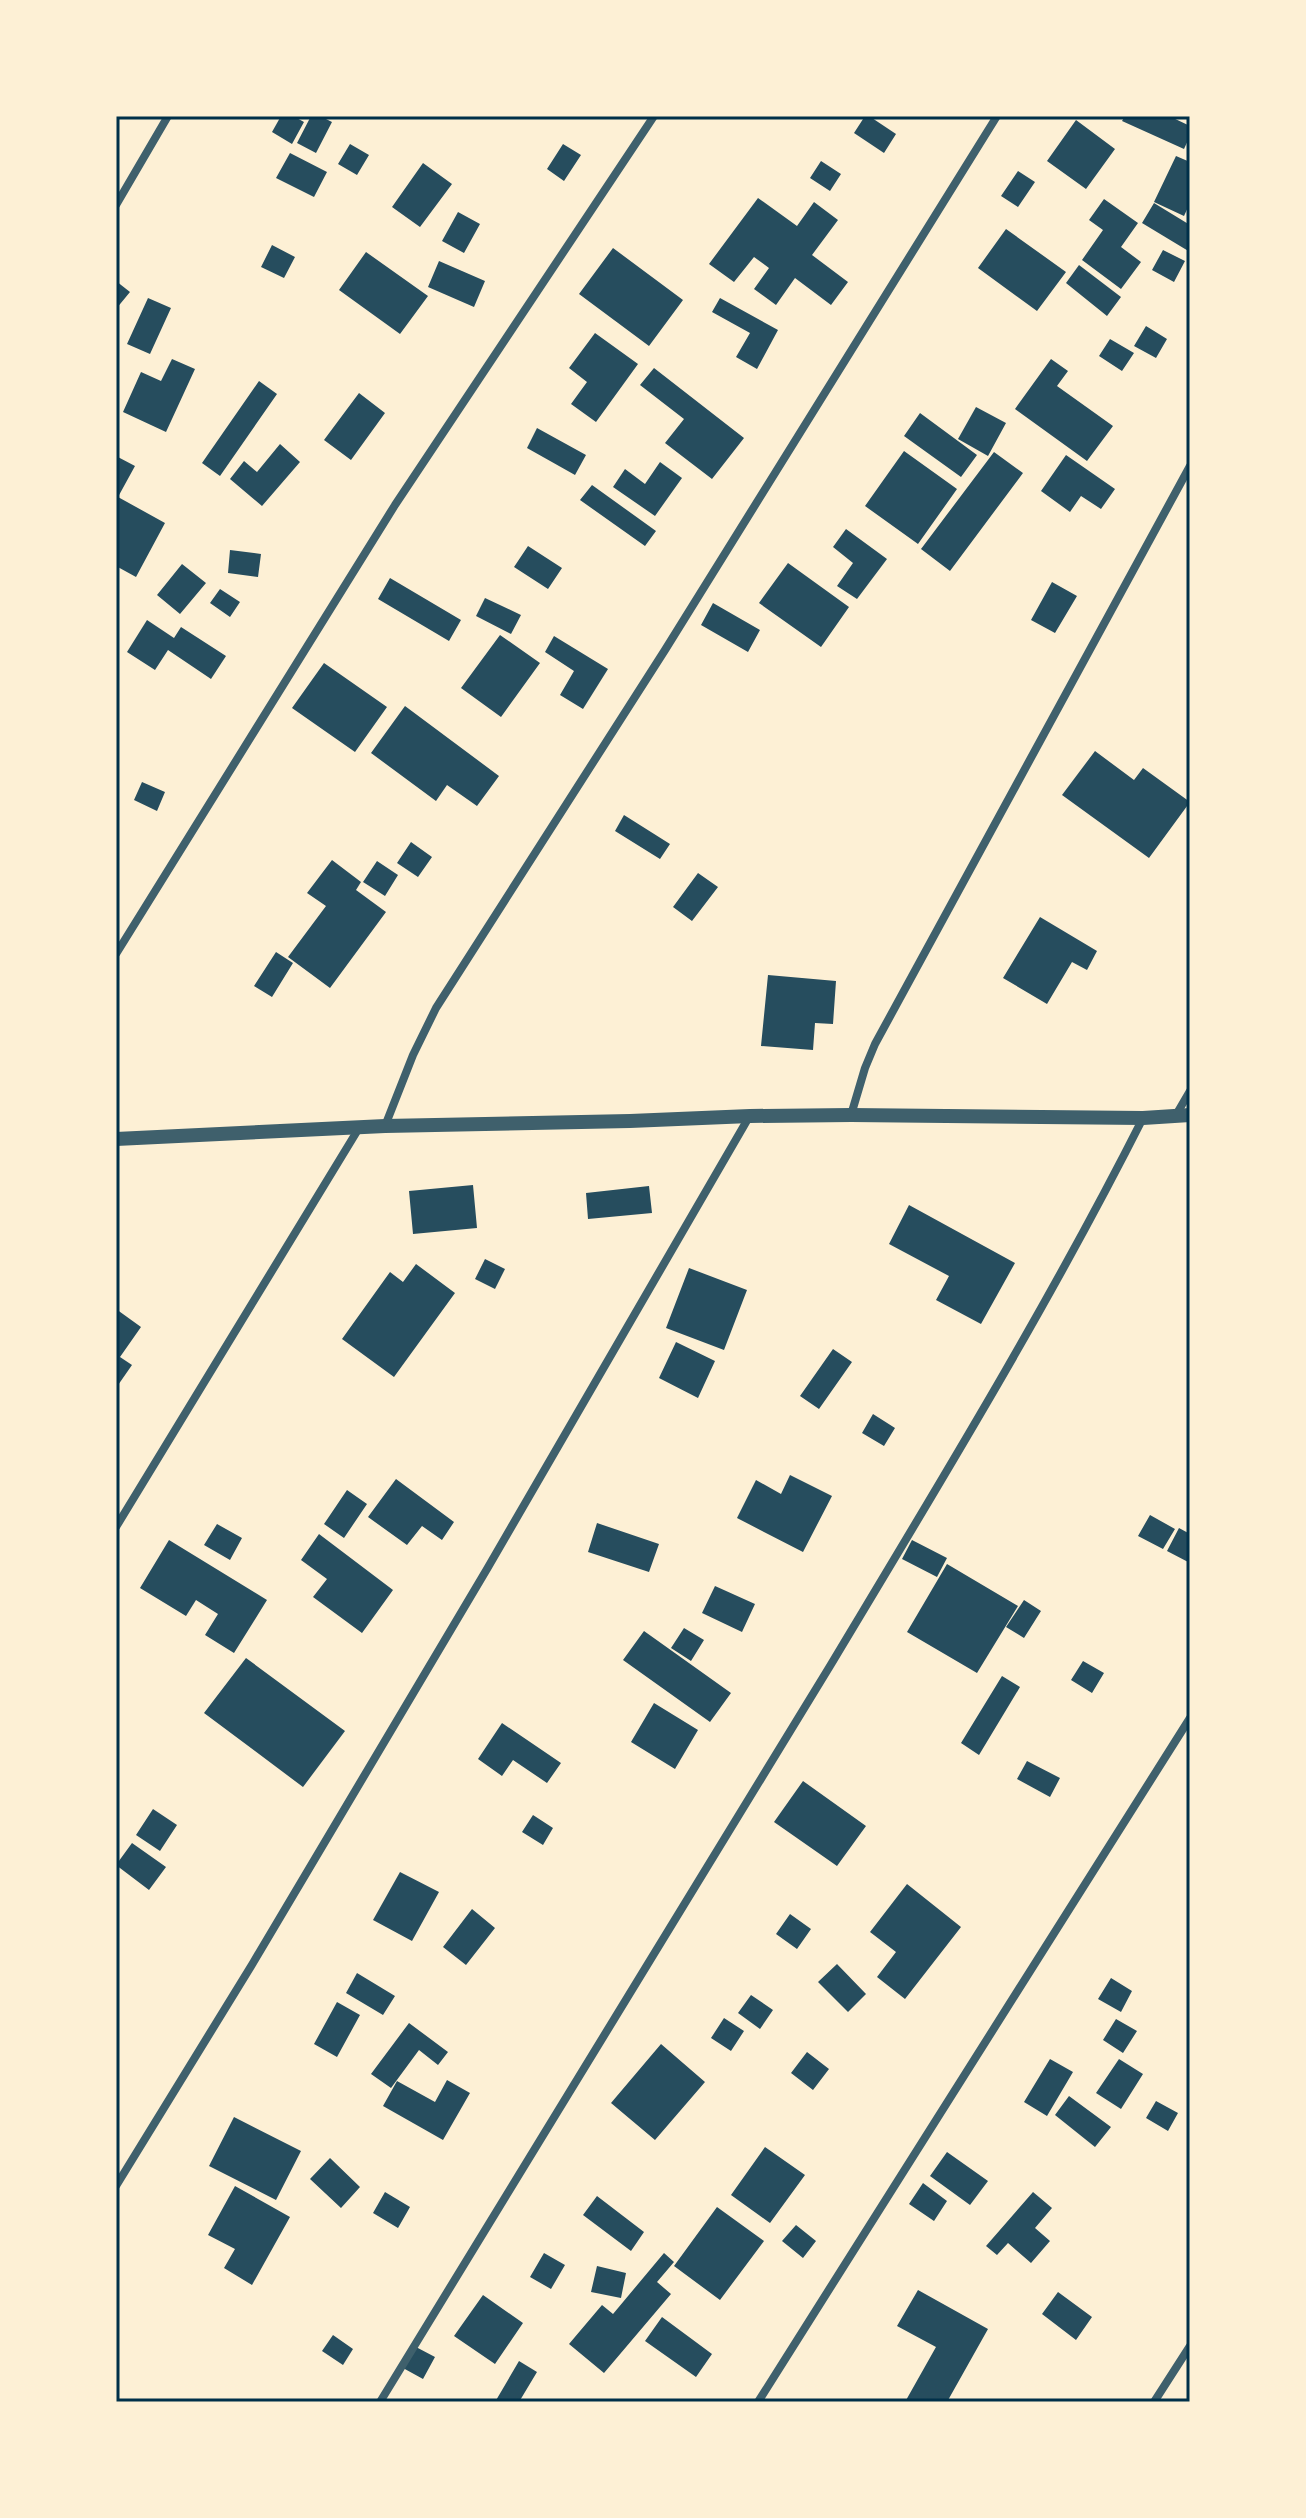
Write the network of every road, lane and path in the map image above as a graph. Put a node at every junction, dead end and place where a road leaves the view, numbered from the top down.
1 (168, 116) edge
2 (654, 116) edge
3 (997, 116) edge
4 (116, 205) edge
5 (1190, 466) edge
6 (116, 954) edge
7 (1190, 1091) edge
8 (851, 1115) junction
9 (750, 1116) junction
10 (1183, 1116) edge
11 (1143, 1118) junction
12 (385, 1126) junction
13 (359, 1127) junction
14 (116, 1139) edge
15 (116, 1527) edge
16 (1190, 1718) edge
17 (116, 2186) edge
18 (1190, 2346) edge
19 (380, 2402) edge
20 (758, 2402) edge
21 (1154, 2402) edge

1 - 4 street
2 - 6 street
3 - 12 street
5 - 8 street
7 - 10 street
8 - 9 street
8 - 11 street
9 - 12 street
9 - 17 street
10 - 11 street
11 - 19 street
12 - 13 street
13 - 14 street
13 - 15 street
16 - 20 street
18 - 21 street

